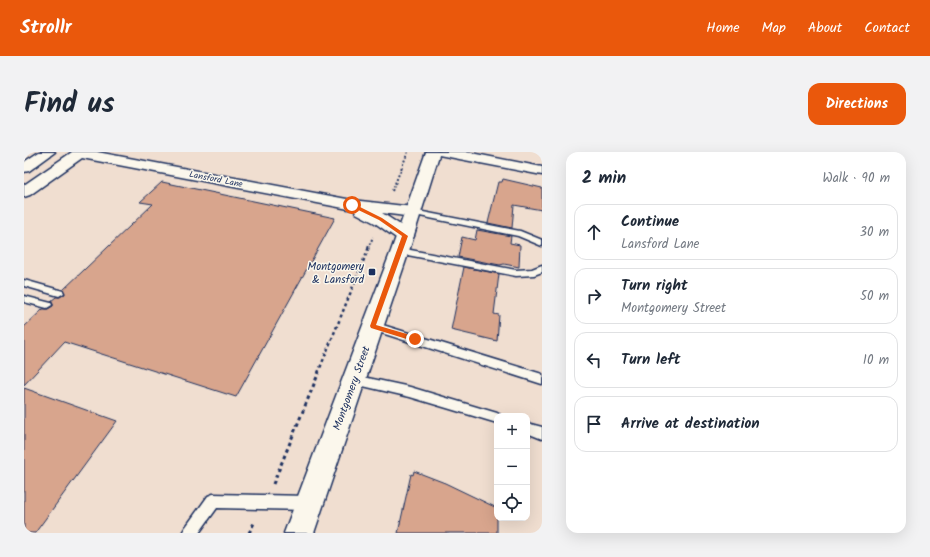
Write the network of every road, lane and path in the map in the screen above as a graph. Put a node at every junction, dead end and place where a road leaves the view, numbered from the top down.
1 (48, 152) edge
2 (81, 152) edge
3 (408, 152) edge
4 (433, 152) edge
5 (444, 152) edge
6 (24, 168) edge
7 (542, 171) edge
8 (24, 192) edge
9 (413, 212) junction
10 (383, 214) junction
11 (403, 243) junction
12 (542, 243) edge
13 (542, 268) edge
14 (24, 283) edge
15 (59, 293) dead end
16 (24, 299) edge
17 (47, 305) dead end
18 (373, 326) junction
19 (542, 379) edge
20 (354, 380) junction
21 (494, 417) edge
22 (530, 429) edge
23 (542, 433) edge
24 (265, 502) junction
25 (308, 503) junction
26 (190, 533) edge
27 (249, 533) edge
28 (299, 533) edge

1 - 6 street
2 - 8 street
2 - 10 street, Lansford Lane
3 - 10 path
4 - 9 street, Montgomery Street
5 - 7 street
9 - 10 street, Lansford Lane
9 - 11 street, Montgomery Street
9 - 12 lane
10 - 11 street, Lansford Lane
10 - 24 path
11 - 13 lane
11 - 18 street, Montgomery Street
14 - 15 lane
16 - 17 lane
18 - 19 lane
18 - 20 street, Montgomery Street
20 - 21 lane
20 - 25 street, Montgomery Street
22 - 23 lane
24 - 25 lane
24 - 26 lane
24 - 27 path
25 - 28 street, Montgomery Street

